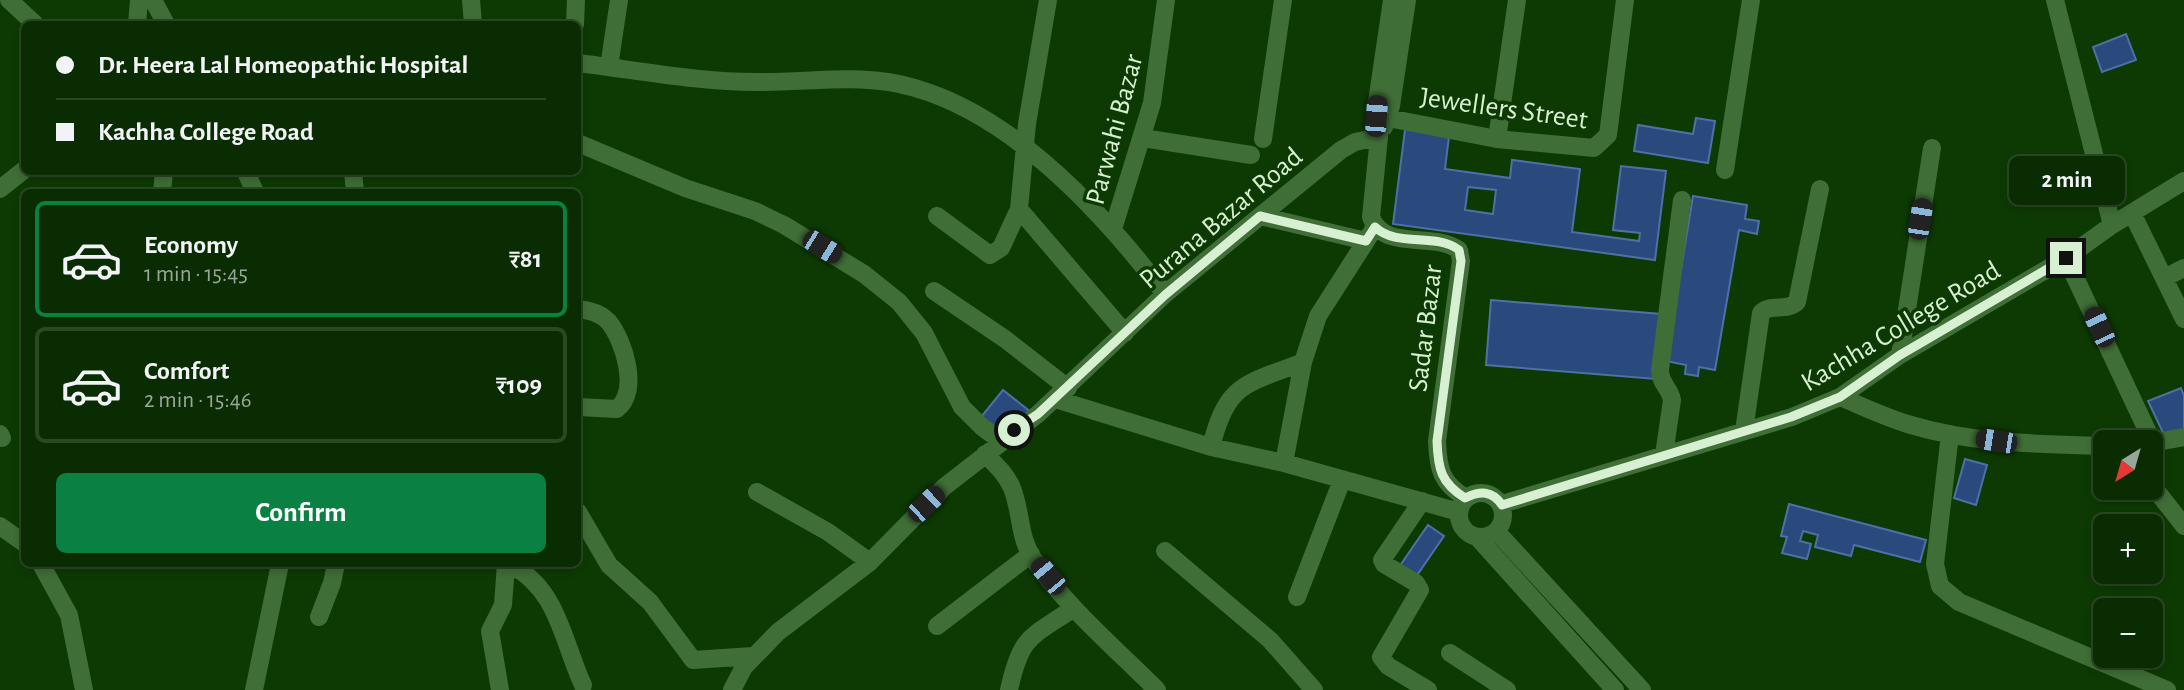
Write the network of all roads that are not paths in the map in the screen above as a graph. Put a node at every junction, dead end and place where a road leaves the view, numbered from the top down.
1 (9, 0) edge
2 (139, 0) edge
3 (153, 0) edge
4 (471, 0) edge
5 (576, 0) edge
6 (618, 0) edge
7 (1048, 0) edge
8 (1166, 0) edge
9 (1283, 0) edge
10 (1392, 0) edge
11 (1407, 0) edge
12 (1517, 0) edge
13 (1625, 0) edge
14 (1751, 0) edge
15 (2055, 0) edge
16 (32, 21) edge
17 (137, 21) edge
18 (164, 21) edge
19 (473, 21) edge
20 (575, 21) edge
21 (581, 63) edge
22 (609, 67) junction
23 (1388, 118) junction
24 (1379, 137) junction
25 (1143, 138) junction
26 (1263, 139) dead end
27 (1497, 139) junction
28 (581, 144) edge
29 (1025, 148) junction
30 (1932, 148) dead end
31 (1251, 155) dead end
32 (1725, 170) dead end
33 (21, 172) edge
34 (2184, 181) edge
35 (0, 189) edge
36 (1820, 189) dead end
37 (1682, 200) dead end
38 (1019, 209) junction
39 (2132, 213) junction
40 (937, 216) dead end
41 (1260, 216) junction
42 (2112, 225) junction
43 (1113, 229) junction
44 (1370, 234) junction
45 (2066, 258) junction
46 (2184, 268) edge
47 (2164, 278) junction
48 (934, 290) dead end
49 (1165, 295) junction
50 (581, 309) edge
51 (2184, 319) edge
52 (1125, 333) junction
53 (1900, 355) junction
54 (1303, 362) junction
55 (1061, 393) junction
56 (1840, 397) junction
57 (581, 407) edge
58 (2146, 430) edge
59 (1744, 431) junction
60 (1950, 434) junction
61 (2184, 437) edge
62 (1001, 441) junction
63 (2163, 441) edge
64 (2093, 446) edge
65 (1211, 447) junction
66 (985, 454) junction
67 (1664, 455) junction
68 (1284, 463) junction
69 (1342, 480) junction
70 (757, 492) dead end
71 (2163, 499) edge
72 (1422, 501) junction
73 (1462, 505) junction
74 (1502, 505) junction
75 (581, 517) edge
76 (0, 526) edge
77 (2184, 526) edge
78 (1497, 531) junction
79 (1478, 538) junction
80 (21, 541) edge
81 (1165, 551) dead end
82 (1031, 554) junction
83 (870, 562) junction
84 (43, 567) edge
85 (280, 567) edge
86 (335, 567) edge
87 (507, 567) edge
88 (512, 567) edge
89 (1297, 597) dead end
90 (1074, 608) junction
91 (319, 617) dead end
92 (937, 626) dead end
93 (1450, 653) dead end
94 (753, 656) junction
95 (583, 685) dead end
96 (84, 690) edge
97 (254, 690) edge
98 (500, 690) edge
99 (732, 690) edge
100 (1009, 690) edge
101 (1157, 690) edge
102 (1314, 690) edge
103 (1428, 690) edge
104 (1507, 690) edge
105 (1615, 690) edge
106 (1642, 690) edge
107 (2167, 690) edge

1 - 16 street
2 - 17 street
3 - 18 street
4 - 19 street
5 - 20 street
6 - 22 street
7 - 29 street
8 - 25 street, Parwahi Bazar
9 - 26 street
10 - 24 street
11 - 23 street
12 - 27 street
13 - 27 street, Jewellers Street
14 - 32 street
15 - 42 street
21 - 22 street
22 - 29 street
23 - 24 street
23 - 27 street, Jewellers Street
24 - 41 street, Purana Bazar Road
24 - 44 street
25 - 31 street
25 - 43 street, Parwahi Bazar
28 - 62 street
29 - 38 street
29 - 43 street
30 - 53 street
33 - 35 street
34 - 39 street, Kachha College Road
36 - 59 street
37 - 67 street
38 - 40 street
38 - 52 street
39 - 42 street, Kachha College Road
39 - 47 street
41 - 44 street
41 - 49 street, Purana Bazar Road
42 - 45 street, Kachha College Road
43 - 49 street, Parwahi Bazar
44 - 54 street
44 - 73 street, Sadar Bazar
45 - 53 street, Kachha College Road
45 - 58 street
46 - 47 street
47 - 51 street
48 - 55 street
49 - 52 street, Purana Bazar Road
50 - 57 street
52 - 55 street, Purana Bazar Road
53 - 56 street, Kachha College Road
54 - 65 street
54 - 68 street
55 - 62 street, Purana Bazar Road
55 - 65 street
56 - 59 street, Kachha College Road
56 - 60 street
59 - 67 street, Kachha College Road
60 - 64 street
60 - 107 street
61 - 63 street
62 - 66 street, Purana Bazar Road
65 - 68 street
66 - 82 street
66 - 83 street, Purana Bazar Road
67 - 74 street, Kachha College Road
68 - 69 street
69 - 72 street
69 - 89 street
70 - 83 street
71 - 77 street
72 - 73 street
72 - 103 street
73 - 74 street
73 - 79 street
74 - 78 street
75 - 94 street
76 - 80 street
78 - 79 street
78 - 106 street
79 - 105 street
81 - 102 street
82 - 90 street
82 - 92 street
83 - 94 street, Purana Bazar Road
84 - 96 street
85 - 97 street
86 - 91 street
87 - 98 street
88 - 95 street
90 - 100 street
90 - 101 street
93 - 104 street
94 - 99 street, Purana Bazar Road

